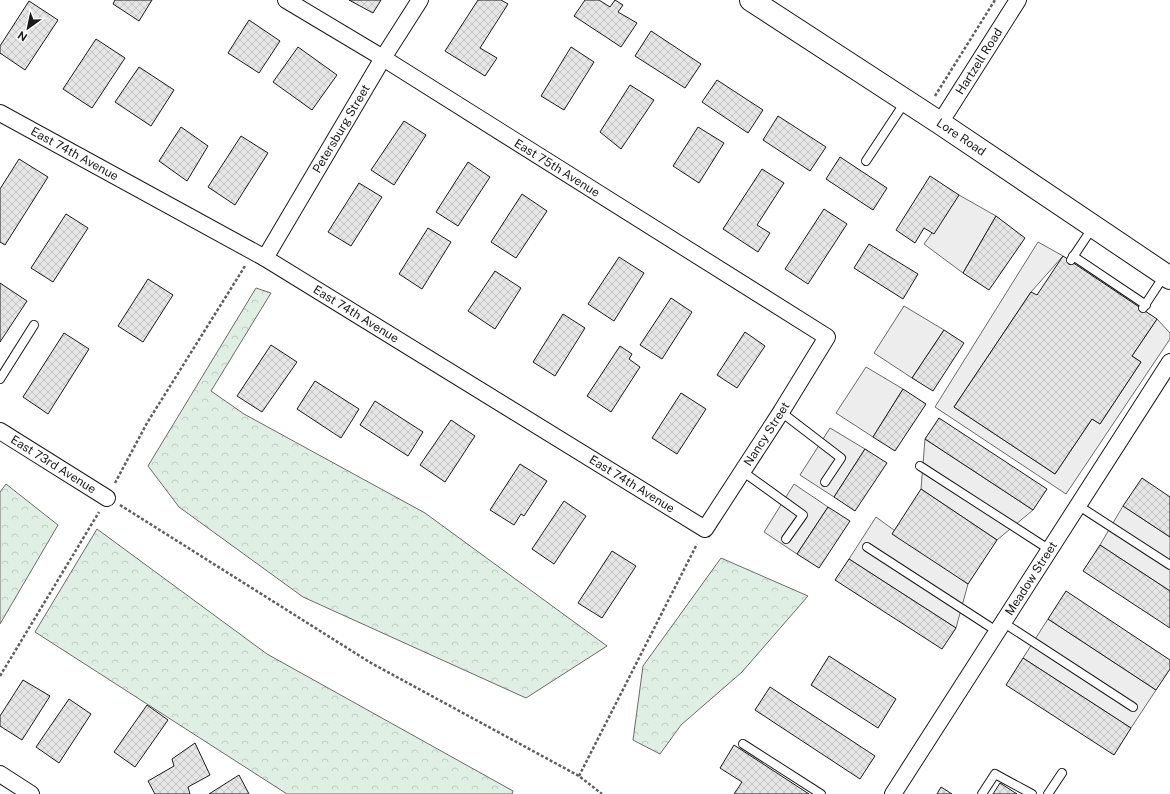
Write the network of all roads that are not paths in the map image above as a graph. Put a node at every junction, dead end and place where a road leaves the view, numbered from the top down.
1 (286, 0) edge
2 (420, 0) edge
3 (750, 0) edge
4 (1018, 0) edge
5 (384, 58) junction
6 (906, 101) junction
7 (0, 113) edge
8 (940, 123) junction
9 (866, 161) dead end
10 (1094, 226) junction
11 (260, 255) junction
12 (1168, 276) edge
13 (34, 325) dead end
14 (826, 337) joint
15 (1170, 362) edge
16 (0, 379) edge
17 (780, 412) junction
18 (0, 431) edge
19 (920, 466) dead end
20 (742, 471) junction
21 (825, 482) dead end
22 (108, 498) road end
23 (1079, 506) junction
24 (705, 529) joint
25 (786, 539) dead end
26 (867, 547) dead end
27 (1050, 550) junction
28 (1170, 565) edge
29 (1001, 628) junction
30 (1133, 707) dead end
31 (743, 744) dead end
32 (1062, 773) dead end
33 (0, 774) edge
34 (31, 794) edge
35 (821, 794) edge
36 (893, 794) edge
37 (982, 794) edge
38 (1032, 794) edge
39 (1048, 794) edge

1 - 5 street, East 75th Avenue
2 - 5 street, Petersburg Street
3 - 6 street, Lore Road
4 - 8 street, Hartzell Road
5 - 11 street, Petersburg Street
5 - 14 street, East 75th Avenue
6 - 8 street, Lore Road
6 - 9 lane
7 - 11 street, East 74th Avenue
8 - 10 street, Lore Road
10 - 12 street, Lore Road
10 - 12 lane
11 - 24 street, East 74th Avenue
13 - 16 lane
14 - 17 street, Nancy Street
15 - 23 street, Meadow Street
17 - 20 street, Nancy Street
17 - 21 lane
18 - 22 street, East 73rd Avenue
19 - 27 lane
20 - 24 street, Nancy Street
20 - 25 lane
23 - 27 street, Meadow Street
23 - 28 lane
26 - 29 lane
27 - 29 street, Meadow Street
29 - 30 lane
29 - 36 street, Meadow Street
31 - 35 lane
32 - 39 lane
33 - 34 street
37 - 38 lane

